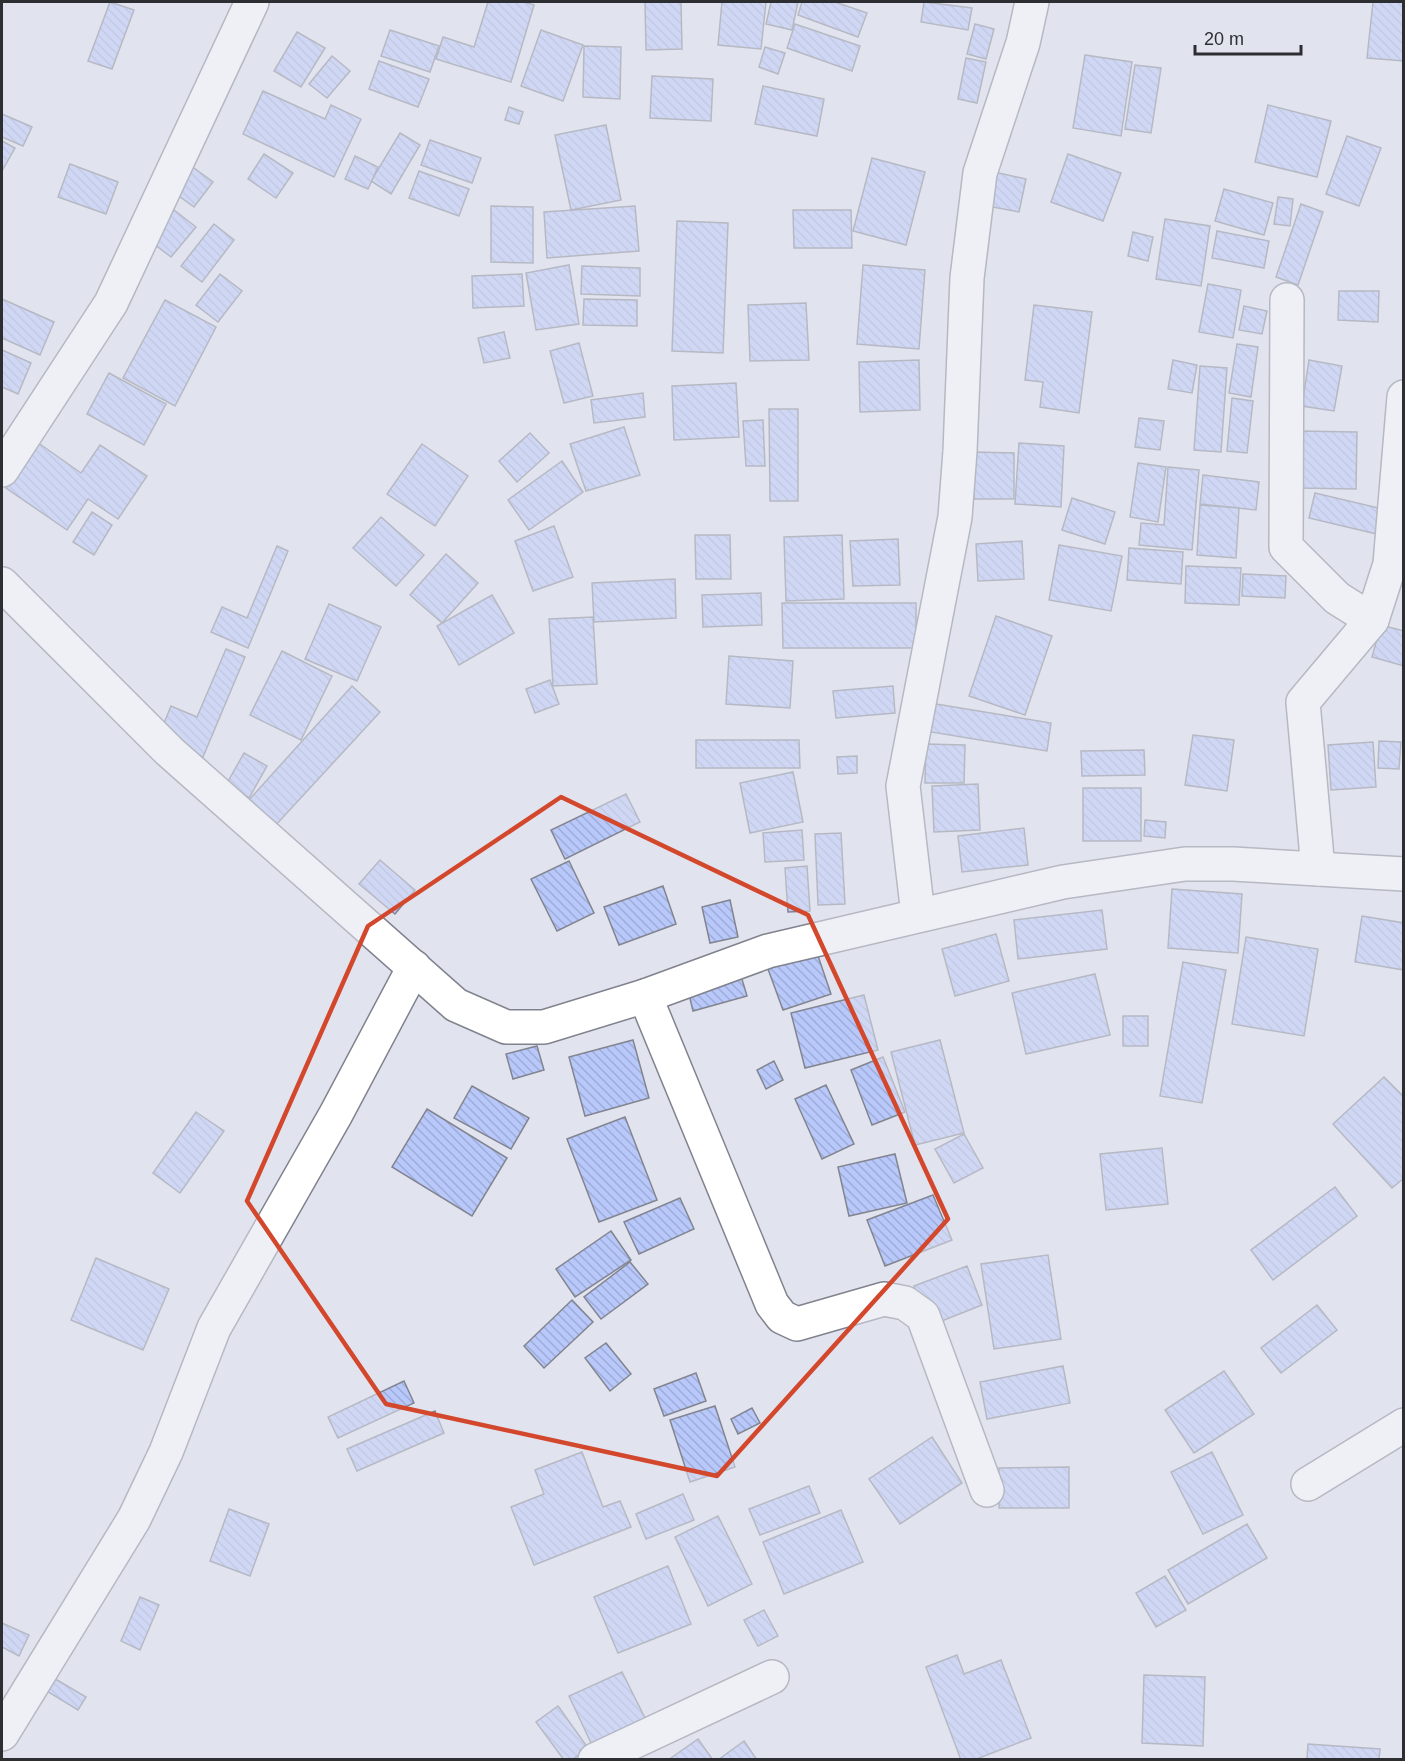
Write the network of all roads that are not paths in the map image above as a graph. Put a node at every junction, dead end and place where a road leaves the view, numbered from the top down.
1 (252, 2) edge
2 (1032, 2) edge
3 (1287, 300) dead end
4 (1404, 397) edge
5 (2, 470) edge
6 (2, 584) edge
7 (1372, 620) junction
8 (1318, 869) junction
9 (1404, 874) edge
10 (918, 915) junction
11 (414, 966) junction
12 (645, 996) junction
13 (1404, 1425) edge
14 (1308, 1484) dead end
15 (987, 1490) dead end
16 (772, 1677) dead end
17 (2, 1734) edge
18 (595, 1760) edge

1 - 5 street
2 - 10 street
3 - 7 street
4 - 7 street
6 - 11 street
7 - 8 street
8 - 9 street
8 - 10 street
10 - 12 street
11 - 12 street
11 - 17 street
12 - 15 street
13 - 14 street
16 - 18 street

